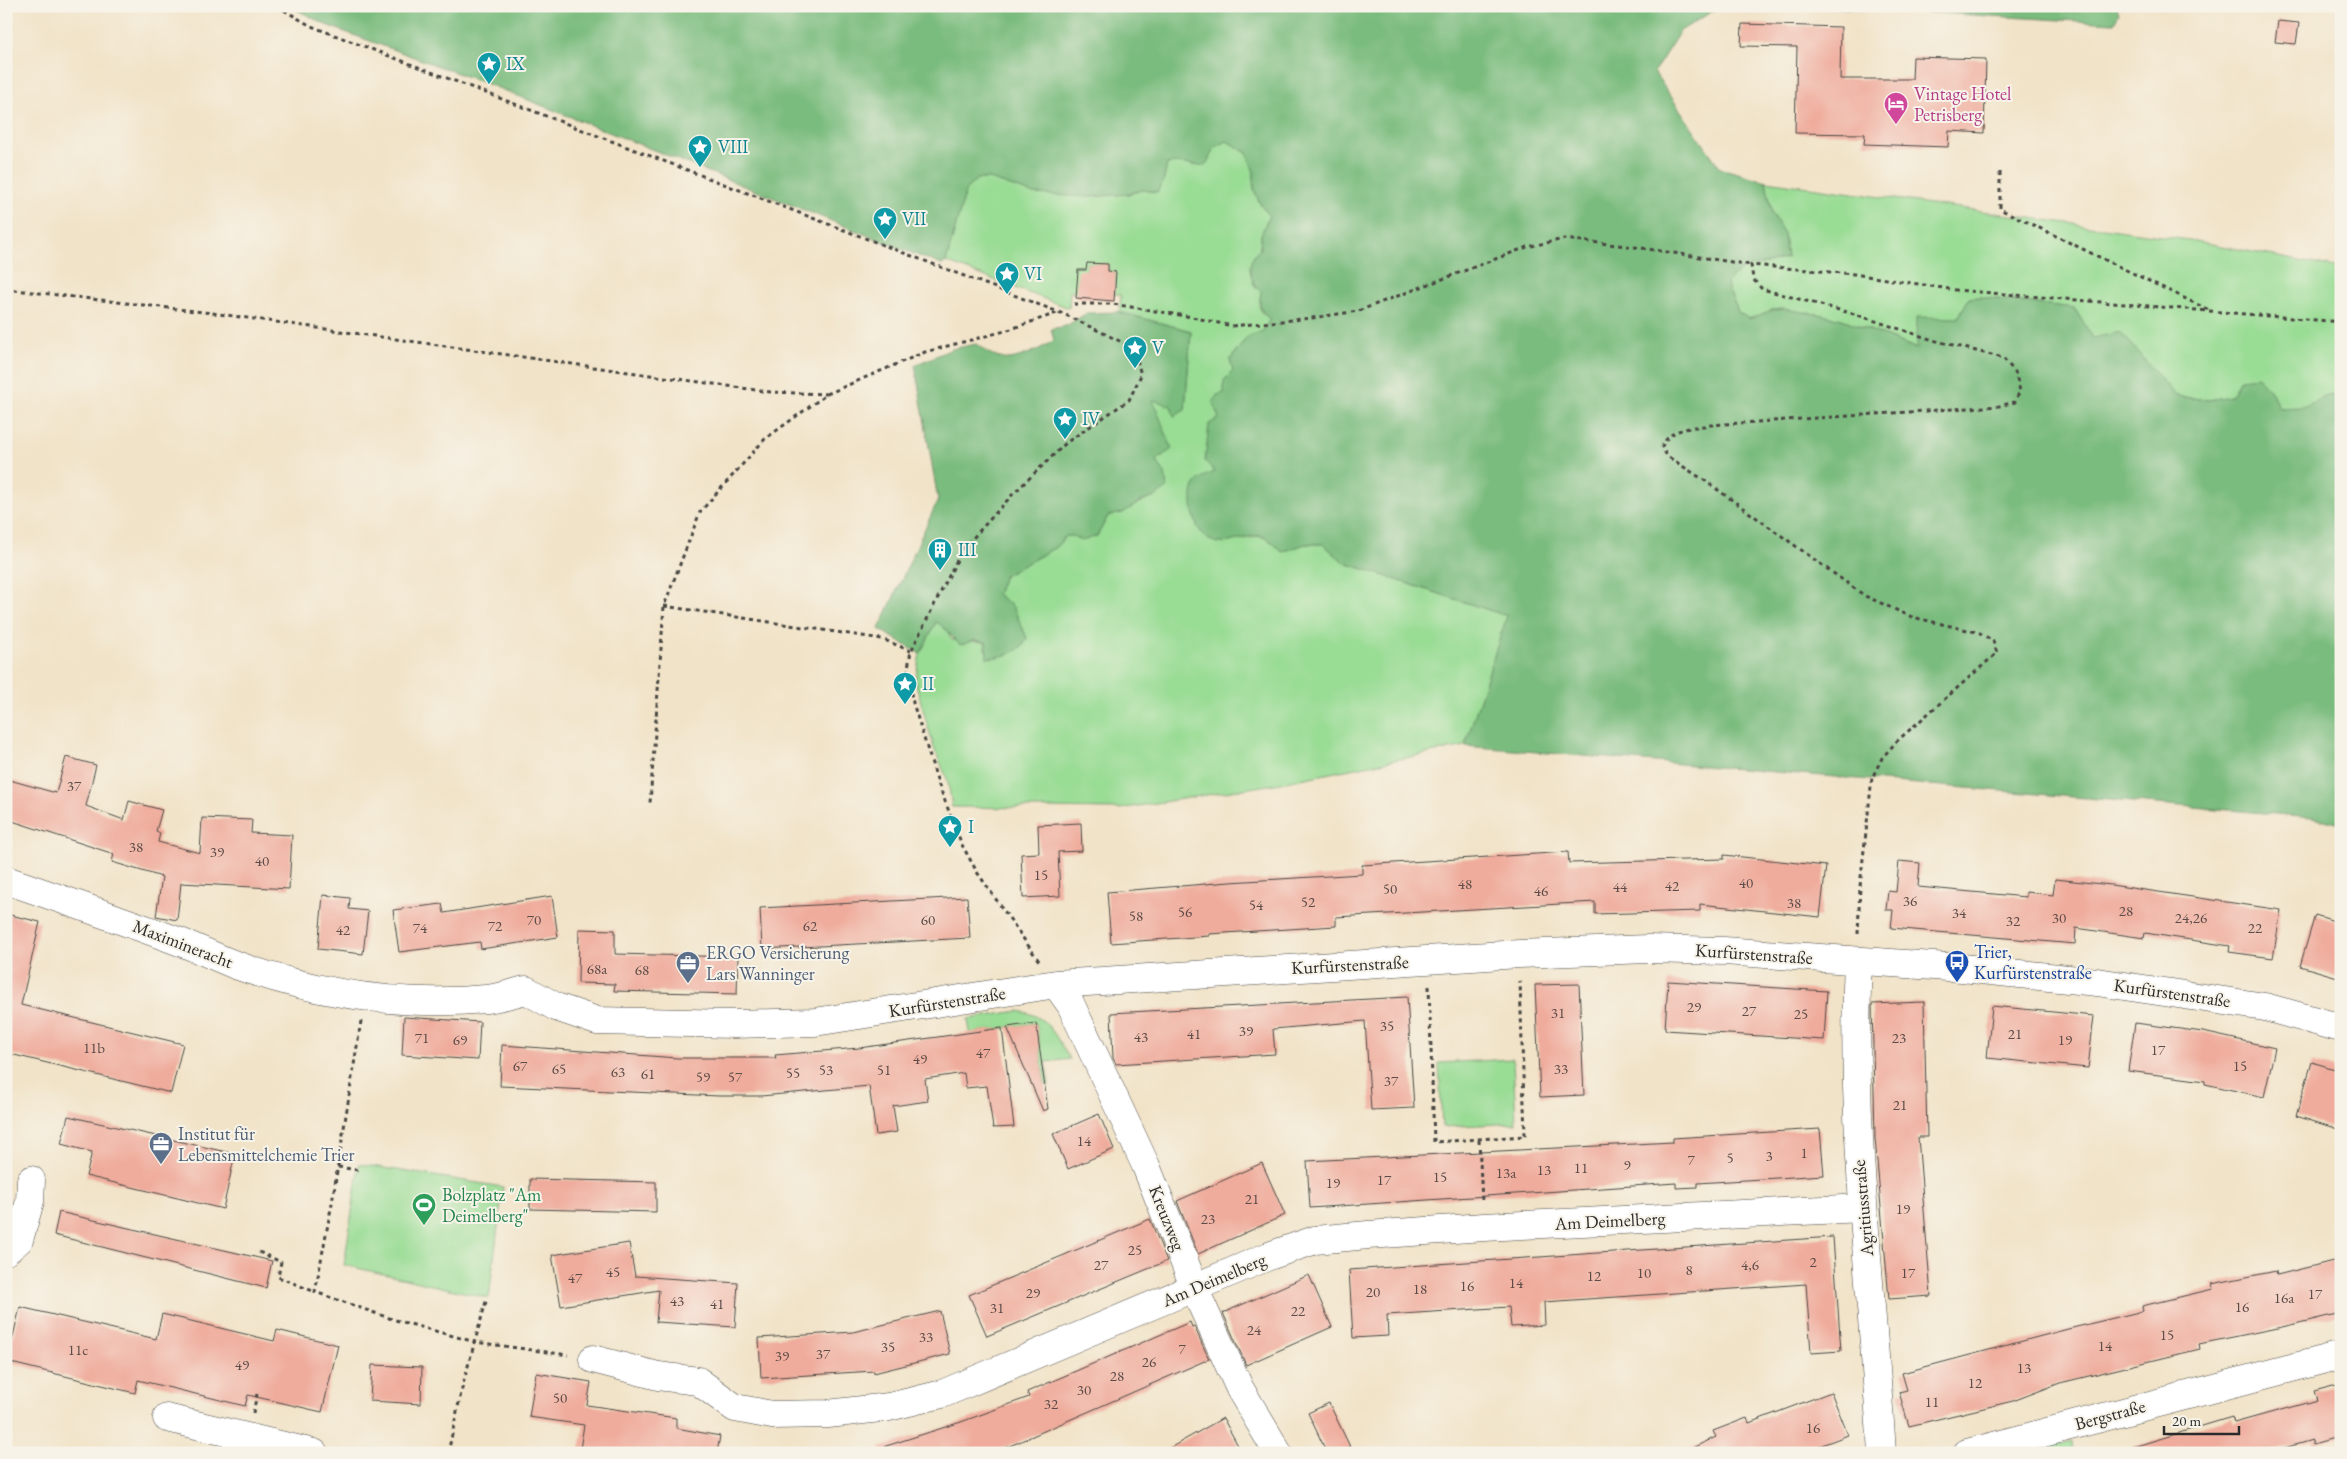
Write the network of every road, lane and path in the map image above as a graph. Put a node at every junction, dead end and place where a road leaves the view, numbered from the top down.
1 (277, 6) edge
2 (2000, 172) dead end
3 (1751, 265) junction
4 (6, 289) edge
5 (1074, 304) dead end
6 (1058, 312) junction
7 (2214, 312) junction
8 (2341, 322) edge
9 (827, 394) junction
10 (664, 606) junction
11 (911, 651) junction
12 (650, 803) dead end
13 (6, 880) edge
14 (1858, 949) junction
15 (1520, 977) dead end
16 (1056, 984) junction
17 (1430, 985) dead end
18 (364, 998) junction
19 (2341, 1028) edge
20 (1478, 1140) junction
21 (338, 1167) junction
22 (358, 1170) dead end
23 (31, 1180) dead end
24 (1483, 1208) dead end
25 (1863, 1208) junction
26 (6, 1251) edge
27 (259, 1252) dead end
28 (1194, 1288) junction
29 (315, 1292) junction
30 (487, 1298) dead end
31 (476, 1342) junction
32 (2341, 1355) edge
33 (593, 1359) joint
34 (168, 1418) dead end
35 (314, 1453) edge
36 (448, 1453) edge
37 (1278, 1453) edge
38 (1882, 1453) edge
39 (1967, 1453) edge

1 - 6 path
2 - 7 path
3 - 5 path
3 - 7 path
3 - 14 path
4 - 9 path
6 - 9 path
6 - 11 path
7 - 8 path
9 - 10 path
10 - 11 path
10 - 12 path
11 - 16 path
13 - 18 street, Maximineracht
14 - 16 street, Kurfürstenstraße
14 - 19 street, Kurfürstenstraße
14 - 25 street, Agritiusstraße
15 - 20 path
16 - 18 street, Kurfürstenstraße
16 - 28 street, Kreuzweg
17 - 20 path
18 - 21 path
20 - 24 path
21 - 22 path
21 - 29 path
23 - 26 street
25 - 28 street, Am Deimelberg
25 - 38 street, Agritiusstraße
27 - 29 path
28 - 33 street, Am Deimelberg
28 - 37 street, Kreuzweg
29 - 31 path
30 - 31 path
31 - 33 path
31 - 36 path
32 - 39 street, Bergstraße
34 - 35 street

